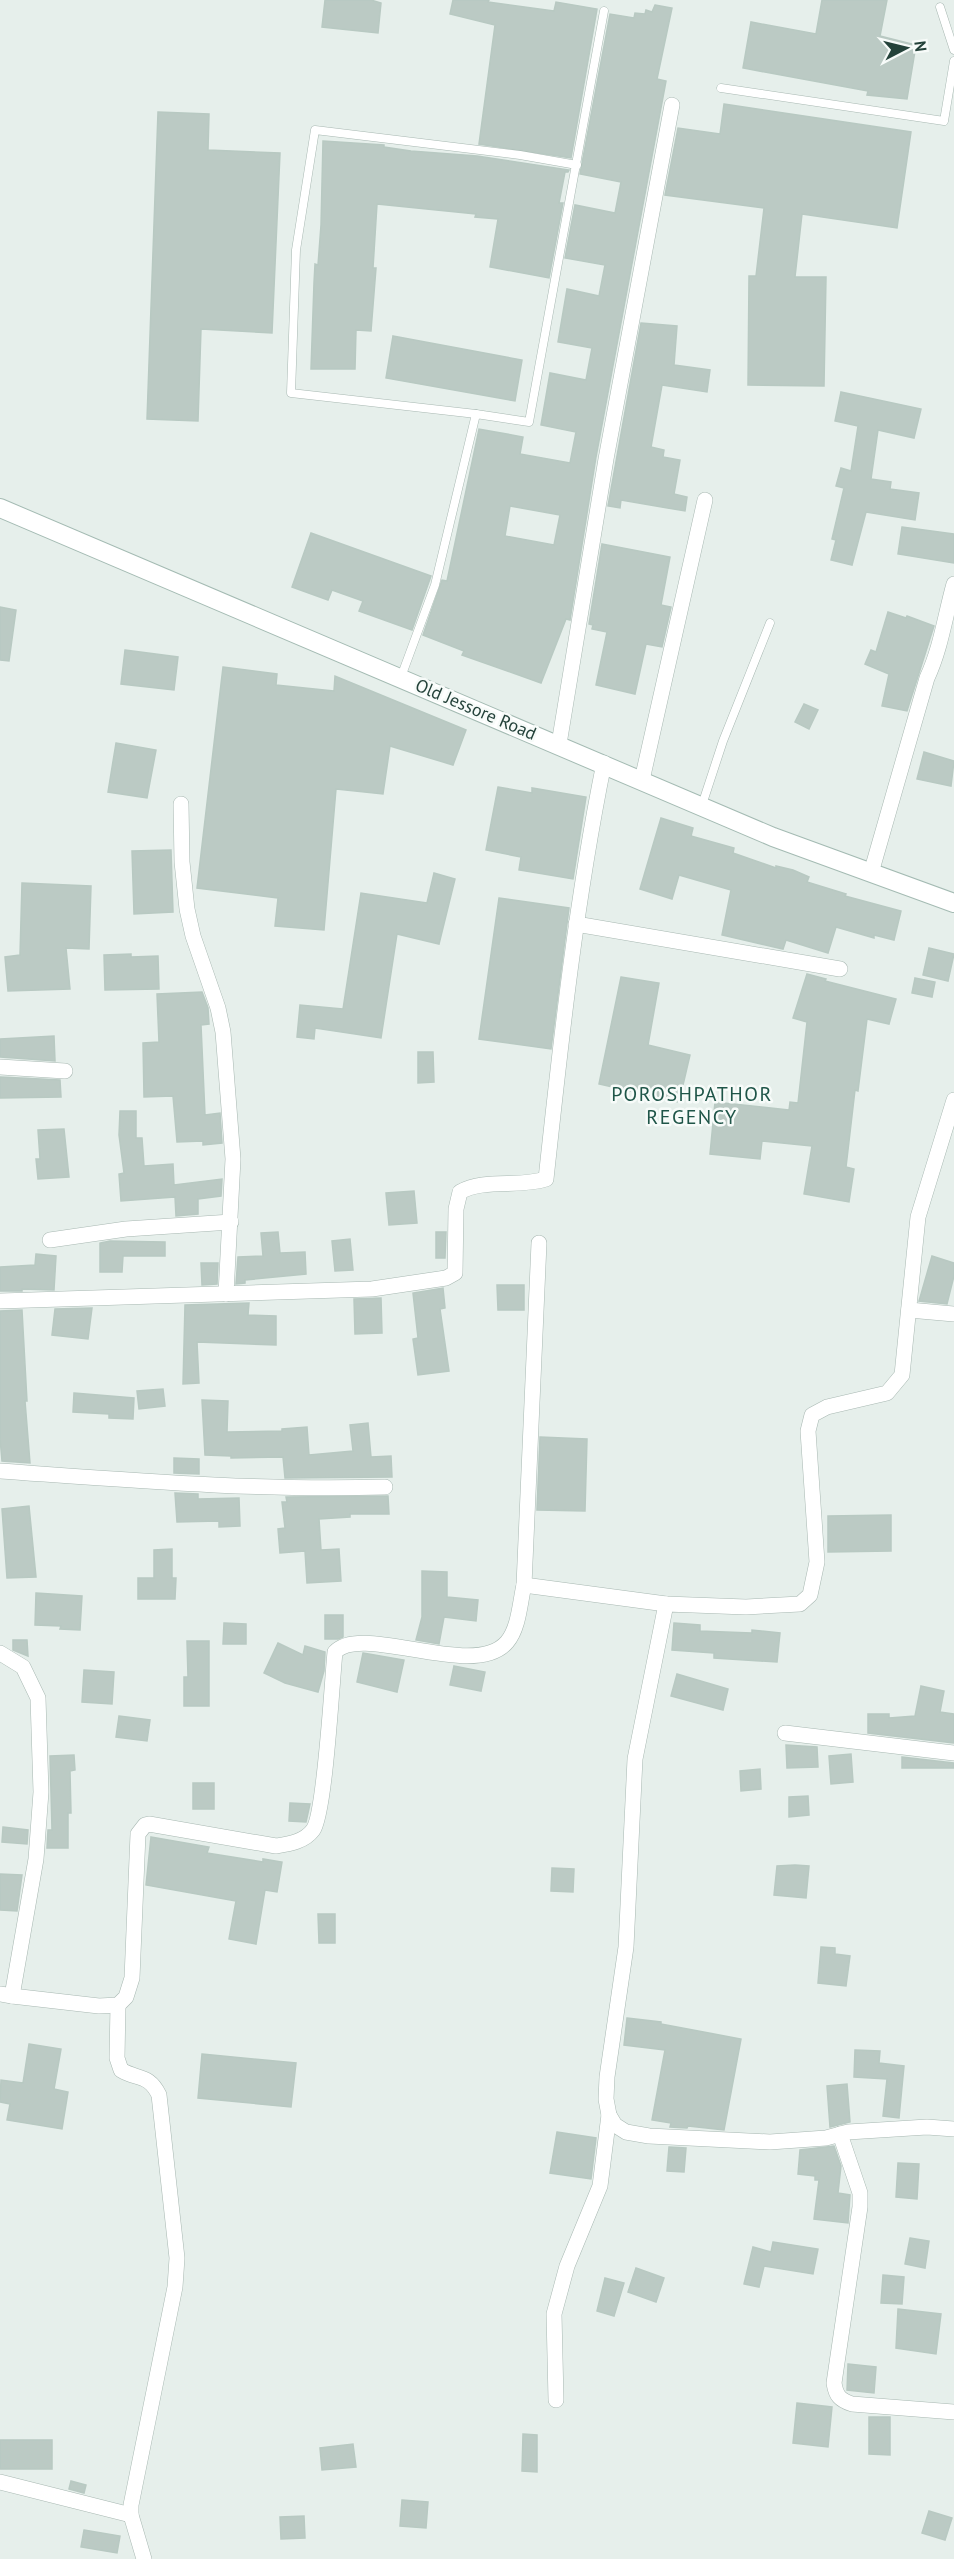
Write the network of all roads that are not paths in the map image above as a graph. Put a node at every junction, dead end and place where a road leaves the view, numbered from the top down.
1 (940, 7) dead end
2 (604, 11) dead end
3 (954, 50) edge
4 (954, 61) edge
5 (721, 88) dead end
6 (672, 105) dead end
7 (577, 165) junction
8 (476, 414) junction
9 (705, 500) dead end
10 (0, 508) edge
11 (954, 584) edge
12 (770, 623) dead end
13 (401, 677) junction
14 (559, 744) junction
15 (604, 764) junction
16 (642, 780) junction
17 (181, 804) dead end
18 (702, 805) junction
19 (872, 873) junction
20 (954, 903) edge
21 (576, 924) junction
22 (840, 969) dead end
23 (0, 1067) edge
24 (65, 1071) dead end
25 (954, 1100) edge
26 (231, 1222) junction
27 (50, 1240) dead end
28 (539, 1243) dead end
29 (226, 1294) junction
30 (0, 1301) edge
31 (909, 1310) junction
32 (954, 1314) edge
33 (0, 1471) edge
34 (385, 1487) dead end
35 (524, 1585) junction
36 (666, 1604) junction
37 (0, 1653) edge
38 (785, 1733) dead end
39 (954, 1753) edge
40 (6, 1995) edge
41 (118, 2005) junction
42 (609, 2115) junction
43 (954, 2129) edge
44 (840, 2134) junction
45 (556, 2400) dead end
46 (954, 2412) edge
47 (0, 2482) edge
48 (131, 2515) junction
49 (144, 2559) edge

1 - 3 lane
2 - 7 lane
4 - 5 lane
6 - 14 street
7 - 8 lane
7 - 8 lane
8 - 13 lane
9 - 16 street
10 - 13 street, Old Jessore Road
11 - 19 street
12 - 18 lane
13 - 14 street, Old Jessore Road
14 - 15 street, Old Jessore Road
15 - 16 street, Old Jessore Road
15 - 21 street
16 - 18 street, Old Jessore Road
17 - 26 street
18 - 19 street, Old Jessore Road
19 - 20 street, Old Jessore Road
21 - 22 street
21 - 29 street
23 - 24 street
25 - 31 street
26 - 27 street
26 - 29 street
28 - 35 street
29 - 30 street
31 - 32 street
31 - 36 street
33 - 34 street
35 - 36 street
35 - 41 street
36 - 42 street
37 - 40 street
38 - 39 street
40 - 41 street
41 - 48 street
42 - 44 street
42 - 45 street
43 - 44 street
44 - 46 street
47 - 48 street
48 - 49 street

